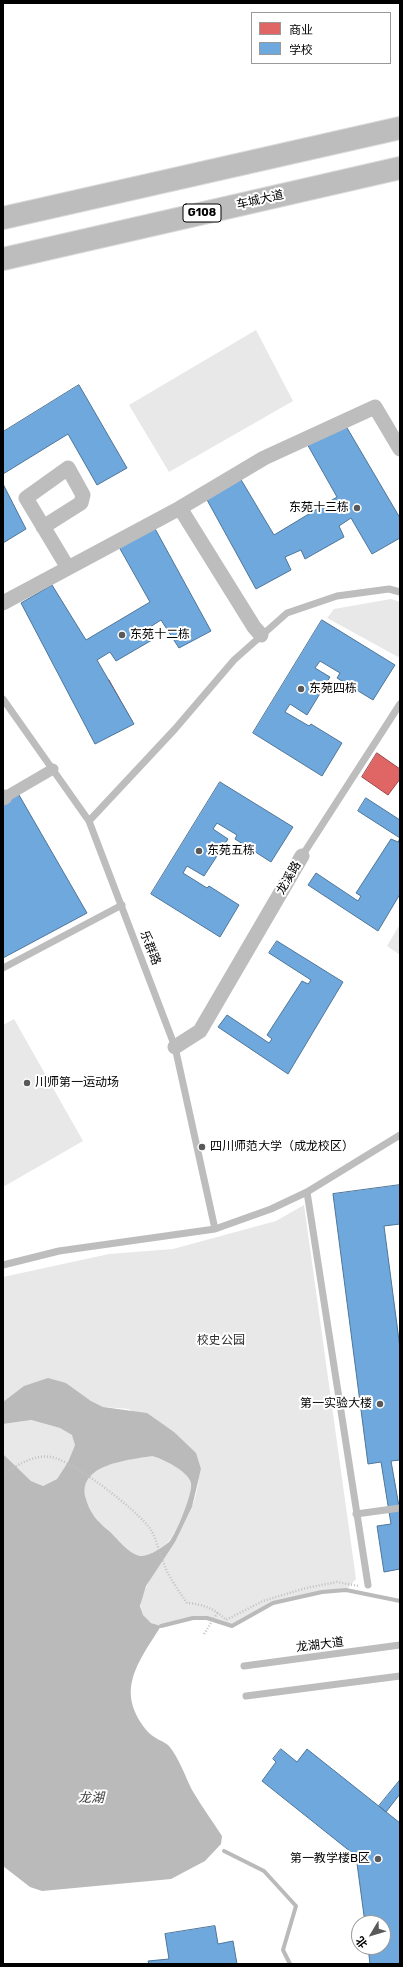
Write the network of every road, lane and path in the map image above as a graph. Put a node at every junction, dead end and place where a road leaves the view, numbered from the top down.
1 (400, 128) edge
2 (400, 168) edge
3 (3, 218) edge
4 (3, 259) edge
5 (400, 449) edge
6 (180, 508) junction
7 (43, 527) dead end
8 (68, 568) junction
9 (400, 592) edge
10 (3, 603) edge
11 (261, 635) junction
12 (3, 700) edge
13 (400, 704) edge
14 (53, 769) junction
15 (4, 798) edge
16 (89, 821) junction
17 (302, 856) joint
18 (122, 905) junction
19 (3, 968) edge
20 (175, 1047) junction
21 (400, 1135) edge
22 (307, 1192) junction
23 (215, 1229) junction
24 (3, 1265) edge
25 (3, 1474) edge
26 (400, 1508) edge
27 (356, 1514) junction
28 (368, 1585) joint
29 (218, 1612) junction
30 (204, 1634) dead end
31 (400, 1645) edge
32 (244, 1666) dead end
33 (400, 1676) edge
34 (246, 1696) dead end

1 - 3 highway
2 - 4 highway, 车城大道 / G108
5 - 6 street
6 - 8 street
6 - 11 street
7 - 8 street
8 - 10 street
9 - 11 lane
11 - 16 lane
12 - 14 lane, 乐群路
13 - 17 lane, 龙溪路
14 - 15 street
14 - 16 lane, 乐群路
16 - 18 lane, 乐群路
17 - 20 street, 龙溪路
18 - 19 lane
18 - 20 lane, 乐群路
20 - 23 lane, 乐群路
21 - 22 lane
22 - 23 lane
22 - 27 lane
23 - 24 lane
25 - 29 path
26 - 27 lane
27 - 28 lane
28 - 29 path
29 - 30 path
31 - 32 lane, 龙湖大道
33 - 34 lane

